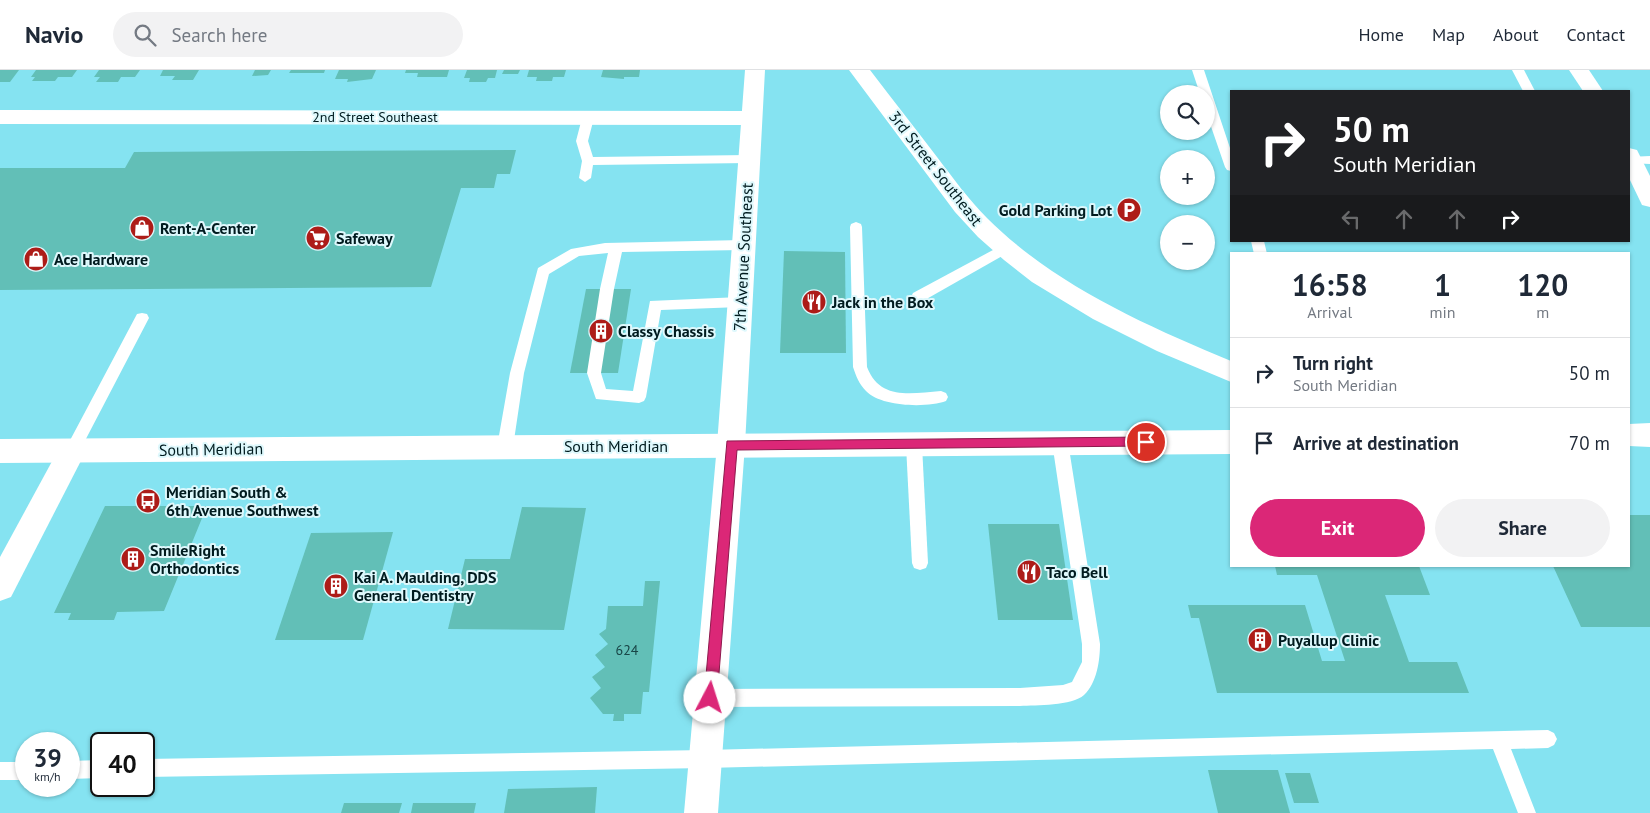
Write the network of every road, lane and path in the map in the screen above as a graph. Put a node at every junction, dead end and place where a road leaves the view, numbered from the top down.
1 (755, 70) edge
2 (860, 70) edge
3 (1198, 70) edge
4 (1518, 70) edge
5 (1579, 70) edge
6 (1203, 85) edge
7 (1528, 90) edge
8 (1592, 90) edge
9 (0, 116) edge
10 (588, 118) junction
11 (751, 118) junction
12 (1215, 120) edge
13 (1637, 158) edge
14 (748, 160) junction
15 (588, 161) junction
16 (1230, 164) edge
17 (585, 178) dead end
18 (1650, 199) edge
19 (856, 227) dead end
20 (743, 246) junction
21 (616, 248) junction
22 (1006, 248) junction
23 (918, 297) dead end
24 (740, 302) junction
25 (142, 318) dead end
26 (1230, 372) edge
27 (941, 397) dead end
28 (1630, 435) edge
29 (1650, 435) edge
30 (1060, 442) junction
31 (1230, 442) edge
32 (731, 445) junction
33 (914, 445) junction
34 (505, 447) junction
35 (0, 451) edge
36 (72, 451) junction
37 (920, 563) dead end
38 (0, 587) edge
39 (710, 698) junction
40 (1548, 739) dead end
41 (1498, 740) junction
42 (706, 759) junction
43 (155, 768) edge
44 (0, 771) edge
45 (15, 771) edge
46 (701, 813) edge
47 (1527, 813) edge

1 - 11 street, 7th Avenue Southeast
2 - 22 street, 3rd Street Southeast
3 - 6 lane
4 - 7 lane
5 - 8 street
9 - 10 street, 2nd Street Southeast
10 - 11 street, 2nd Street Southeast
10 - 15 lane
11 - 14 street, 7th Avenue Southeast
12 - 16 lane
13 - 18 street
14 - 15 lane
14 - 20 street, 7th Avenue Southeast
15 - 17 lane
19 - 27 lane
20 - 21 lane
20 - 24 street, 7th Avenue Southeast
21 - 24 lane
21 - 34 lane
22 - 23 lane
22 - 26 street, 3rd Street Southeast
24 - 32 street, 7th Avenue Southeast
25 - 36 lane
28 - 29 street
30 - 31 street, South Meridian
30 - 33 street, South Meridian
30 - 39 lane
32 - 33 street, South Meridian
32 - 34 street, South Meridian
32 - 39 street, 7th Avenue Southeast
33 - 37 lane
34 - 36 street, South Meridian
35 - 36 street, South Meridian
36 - 38 street
39 - 42 street, 7th Avenue Southeast
40 - 41 lane
41 - 42 lane
41 - 47 lane
42 - 43 lane
42 - 46 street, 7th Avenue Southeast
44 - 45 lane

